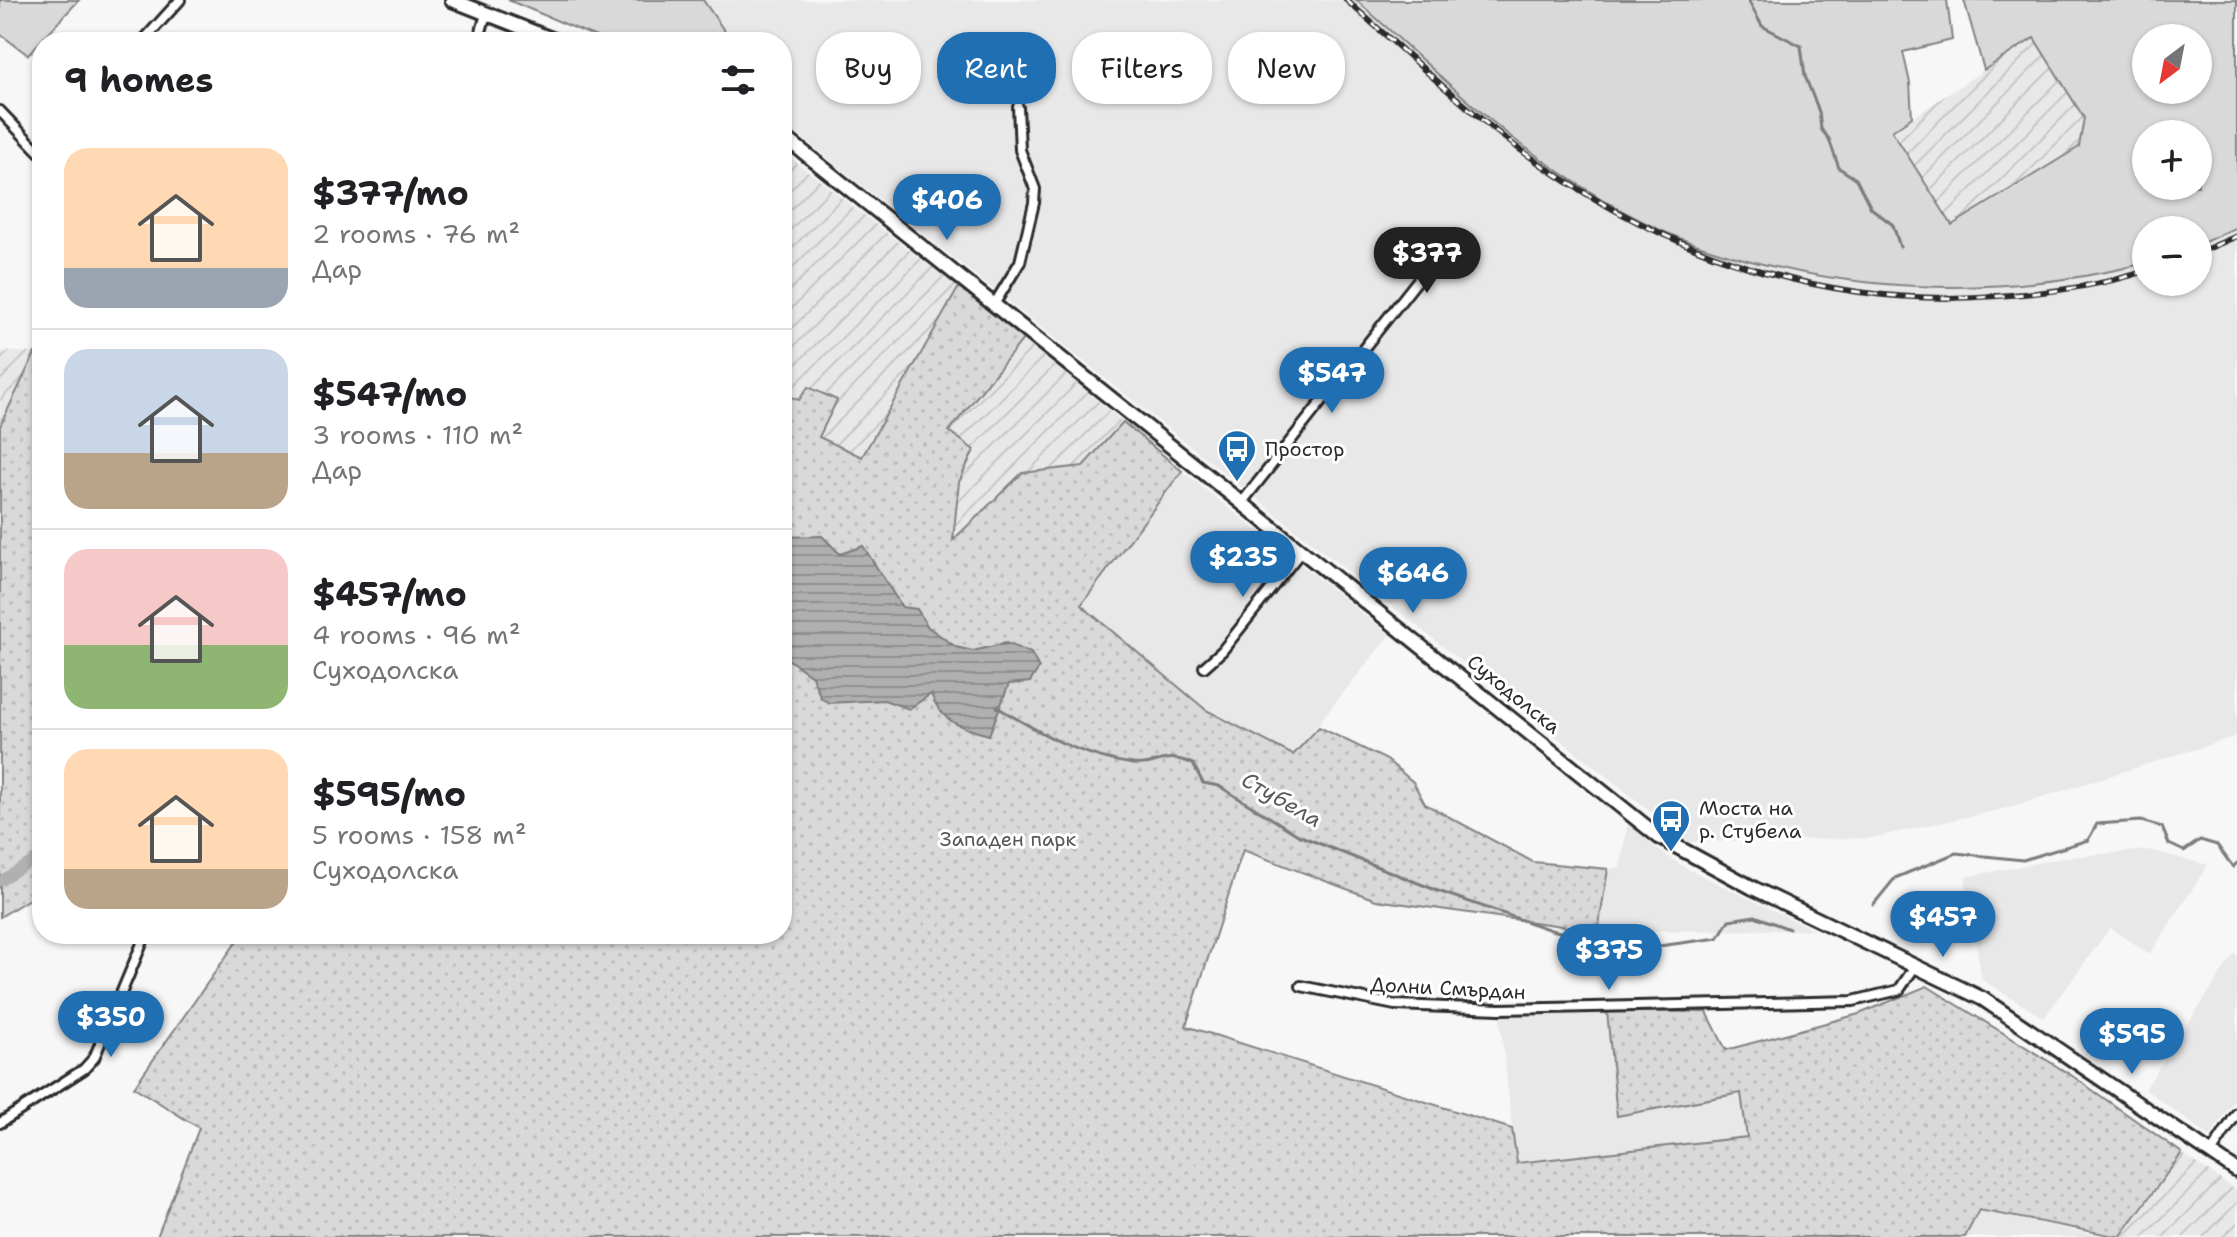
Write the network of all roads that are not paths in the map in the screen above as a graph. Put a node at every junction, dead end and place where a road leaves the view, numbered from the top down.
1 (180, 0) edge
2 (452, 0) edge
3 (486, 14) junction
4 (151, 32) edge
5 (481, 32) edge
6 (533, 32) edge
7 (1018, 107) dead end
8 (0, 111) edge
9 (792, 143) edge
10 (32, 144) edge
11 (1432, 262) dead end
12 (995, 303) junction
13 (1243, 501) junction
14 (1303, 549) junction
15 (1204, 667) dead end
16 (142, 944) edge
17 (1916, 965) junction
18 (1301, 986) dead end
19 (2237, 1113) edge
20 (0, 1122) edge
21 (2211, 1153) junction
22 (2237, 1171) edge

1 - 4 street
2 - 3 street
3 - 5 street
3 - 6 street
7 - 12 street
8 - 10 street
9 - 12 street, Суходолска
11 - 13 street
12 - 13 street, Суходолска
13 - 14 street, Суходолска
14 - 15 street
14 - 17 street, Суходолска
16 - 20 street
17 - 18 street, Долни Смърдан
17 - 21 street, Суходолска
19 - 21 street
21 - 22 street, Суходолска

